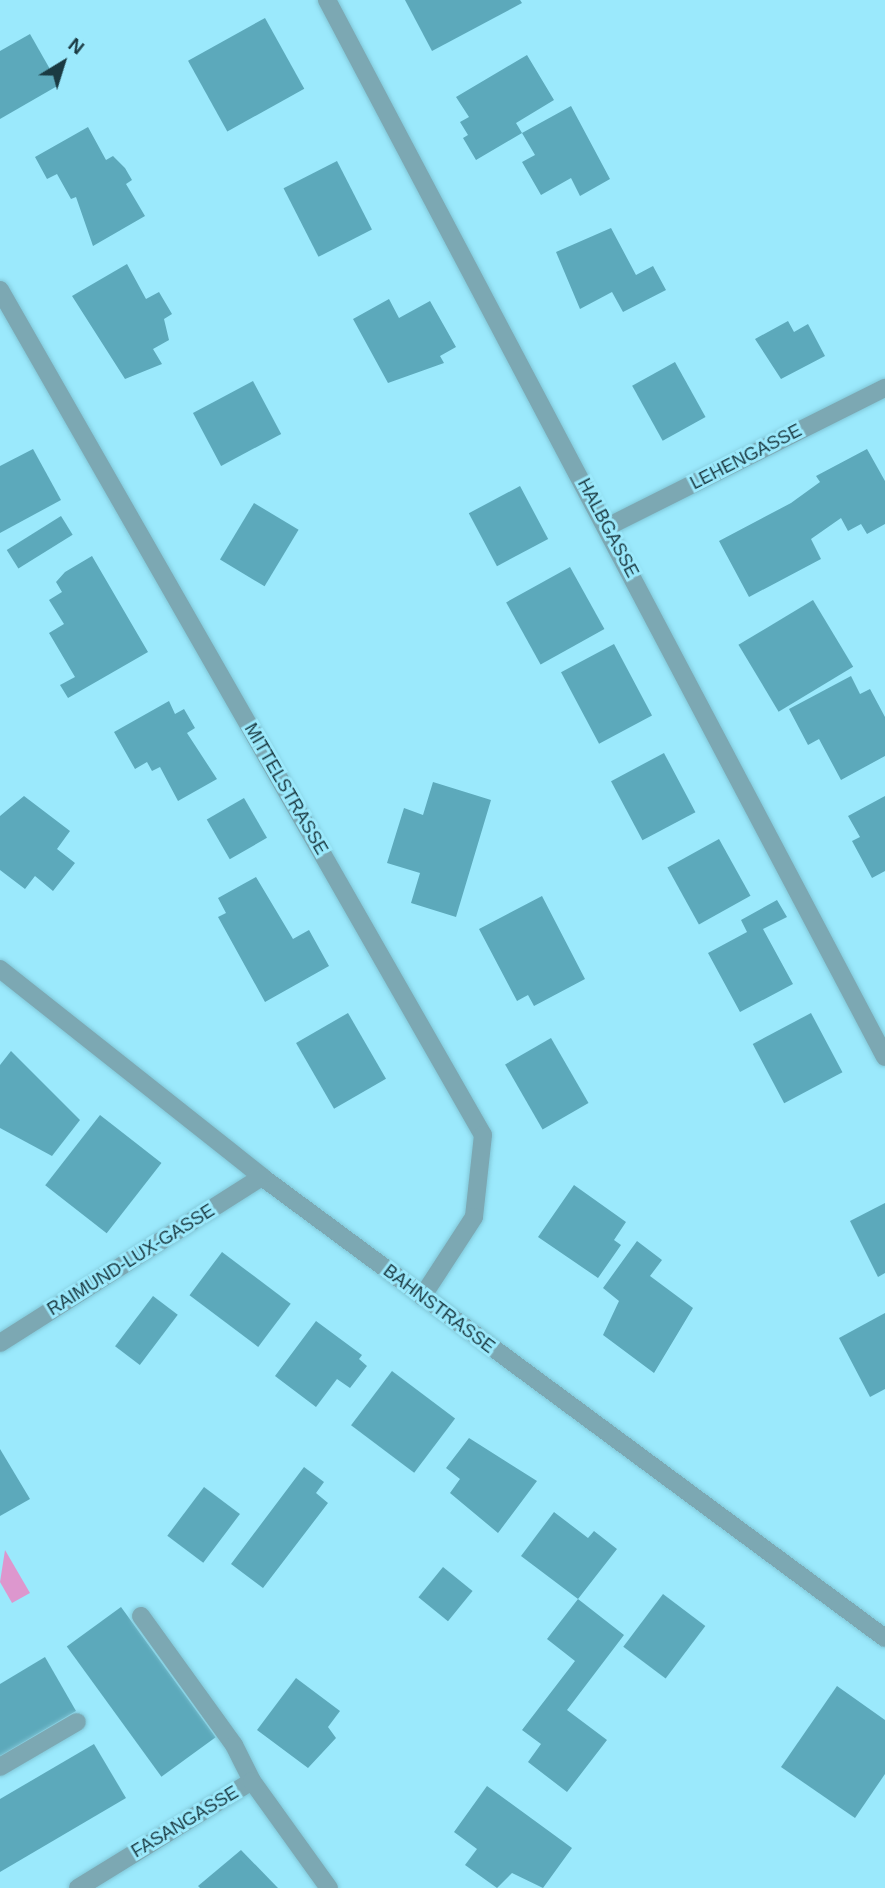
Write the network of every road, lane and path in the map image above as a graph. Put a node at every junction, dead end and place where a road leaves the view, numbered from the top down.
1 (327, 0) edge
2 (0, 290) edge
3 (885, 388) edge
4 (607, 527) junction
5 (0, 970) edge
6 (885, 1057) edge
7 (262, 1177) junction
8 (422, 1297) junction
9 (0, 1343) edge
10 (141, 1616) dead end
11 (885, 1638) edge
12 (77, 1722) dead end
13 (0, 1767) edge
14 (252, 1782) junction
15 (78, 1888) edge
16 (329, 1888) edge

1 - 4 street, HALBGASSE
2 - 8 street, MITTELSTRASSE
3 - 4 street, LEHENGASSE
4 - 6 street, HALBGASSE
5 - 7 street, BAHNSTRASSE
7 - 8 street, BAHNSTRASSE
7 - 9 street, RAIMUND-LUX-GASSE
8 - 11 street, BAHNSTRASSE
10 - 14 street
12 - 13 street
14 - 15 street, FASANGASSE
14 - 16 street, FASANGASSE

